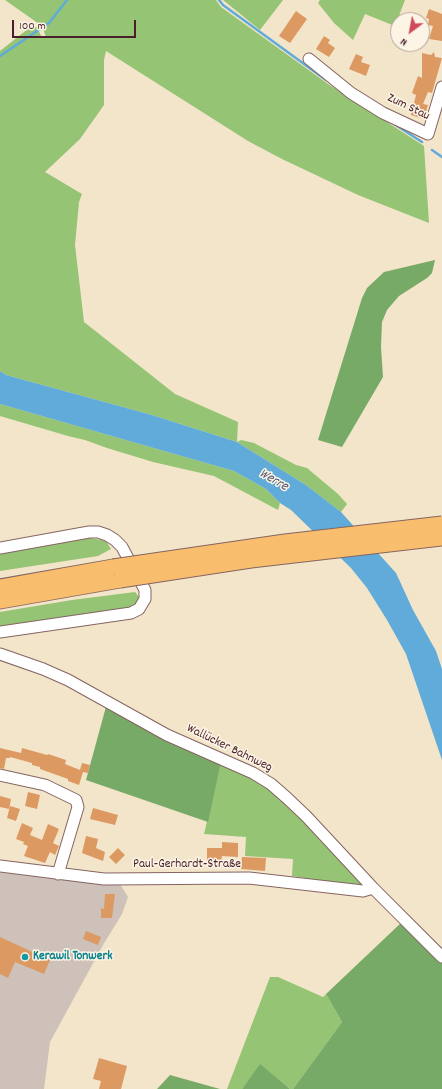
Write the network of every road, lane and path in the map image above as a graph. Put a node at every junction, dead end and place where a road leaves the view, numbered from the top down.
1 (309, 59) dead end
2 (442, 87) edge
3 (442, 524) edge
4 (442, 538) edge
5 (0, 548) edge
6 (0, 586) edge
7 (0, 601) edge
8 (0, 632) edge
9 (0, 654) edge
10 (0, 775) edge
11 (0, 866) edge
12 (58, 874) junction
13 (373, 888) junction
14 (442, 957) edge

1 - 2 street, Zum Stau
3 - 6 highway, bridge
4 - 7 highway, bridge
5 - 8 street
9 - 13 street, Wallücker Bahnweg
10 - 12 street
11 - 12 street, Paul-Gerhardt-Straße
12 - 13 street, Paul-Gerhardt-Straße
13 - 14 street, Wallücker Bahnweg

